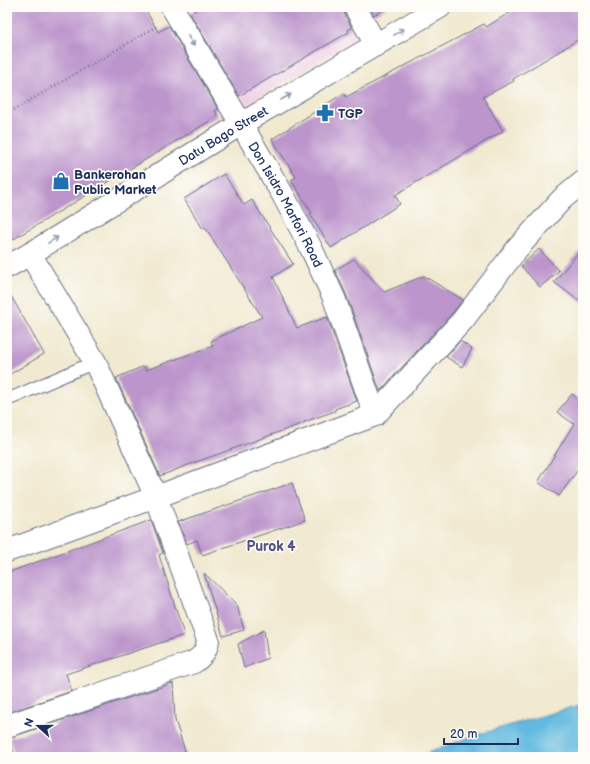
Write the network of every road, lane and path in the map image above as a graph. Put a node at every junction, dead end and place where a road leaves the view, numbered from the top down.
1 (355, 7) edge
2 (440, 7) edge
3 (174, 11) edge
4 (376, 45) junction
5 (7, 114) edge
6 (240, 124) junction
7 (583, 182) edge
8 (30, 254) junction
9 (7, 267) edge
10 (95, 362) junction
11 (7, 400) edge
12 (375, 414) junction
13 (156, 497) junction
14 (7, 551) edge
15 (7, 726) edge

1 - 4 street
4 -> 2 street, Datu Bago Street
3 - 5 path
3 -> 6 street, Don Isidro Marfori Road
6 -> 4 street, Datu Bago Street
8 -> 6 street, Datu Bago Street
6 - 12 street, Don Isidro Marfori Road
7 - 12 street
8 - 9 street, Datu Bago Street
8 - 10 street
10 - 11 lane
10 - 13 street
12 - 13 street
13 - 14 street
13 - 15 street

